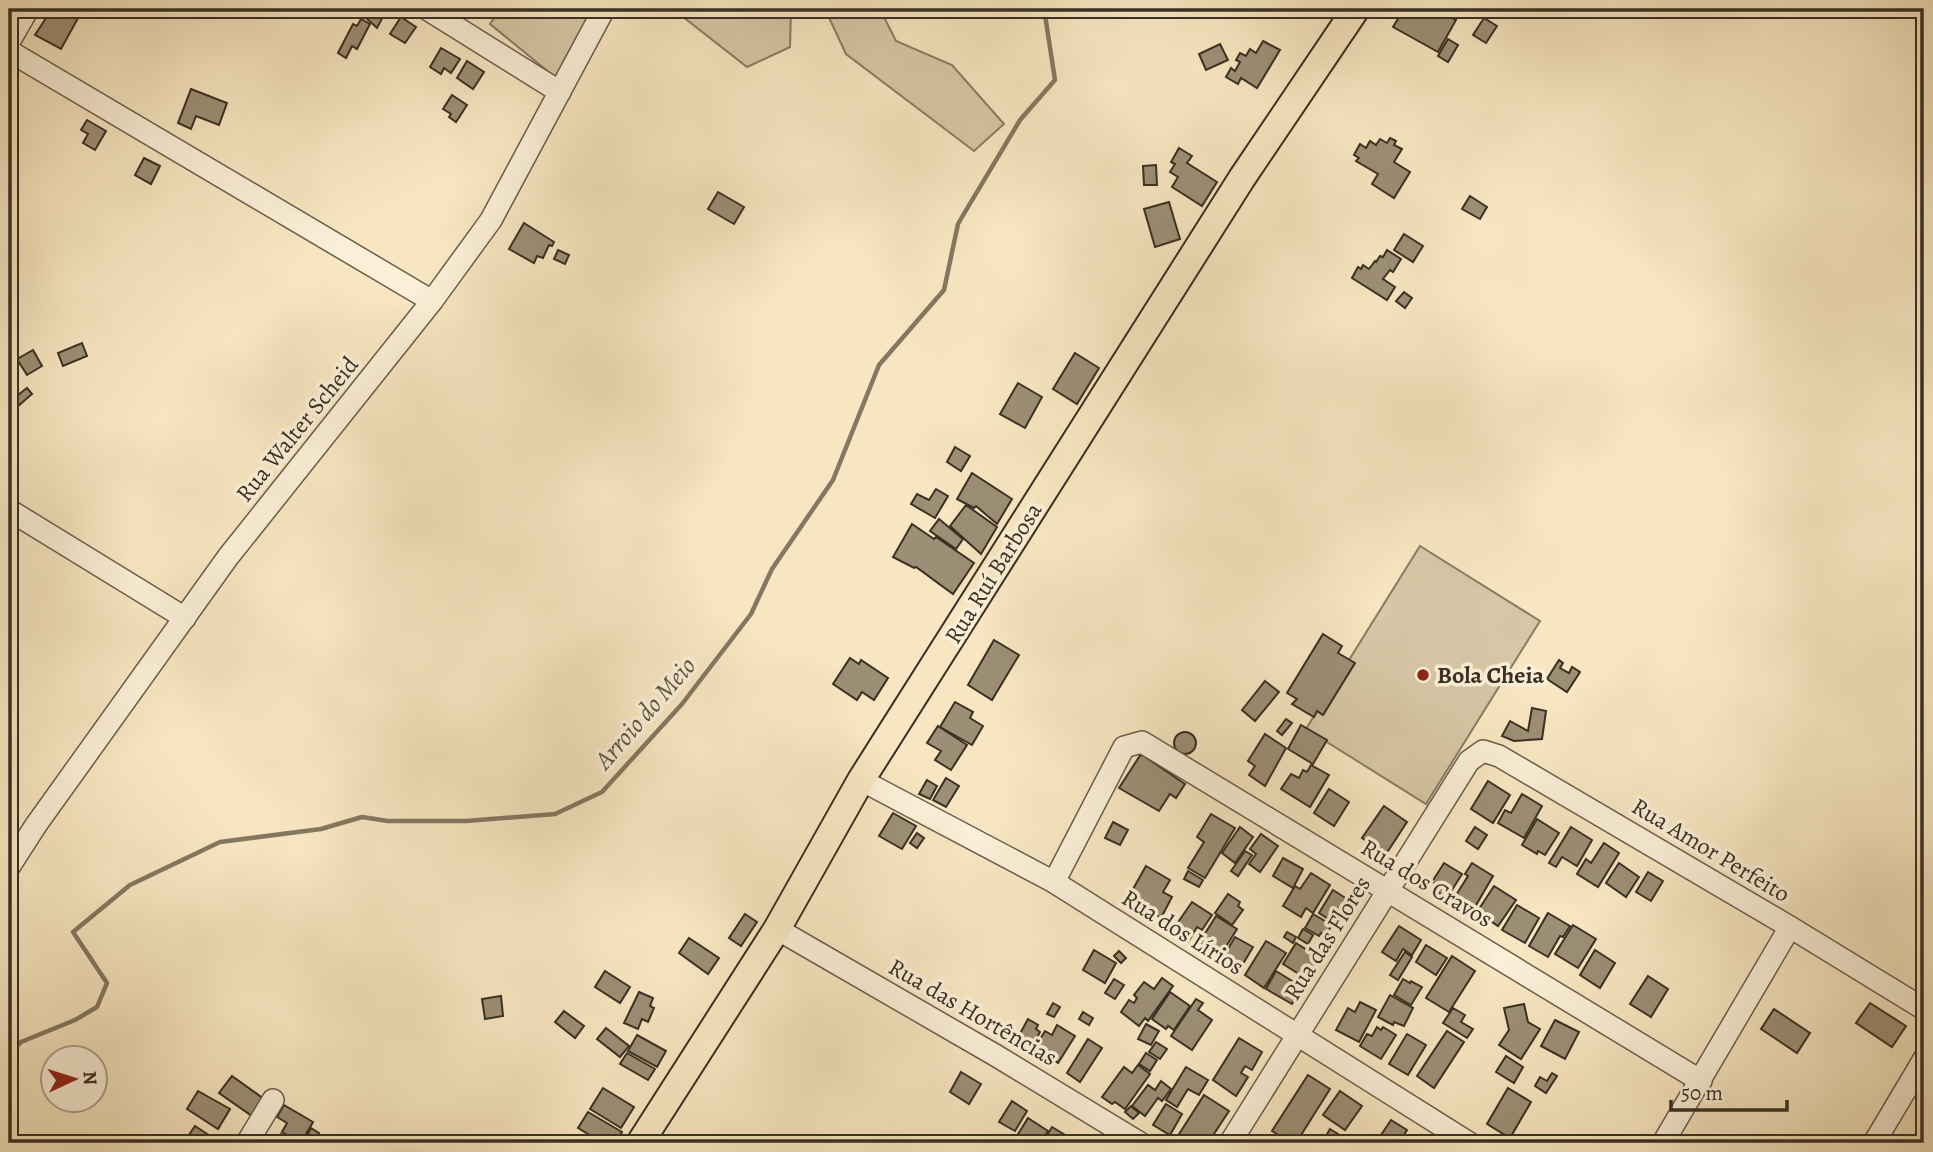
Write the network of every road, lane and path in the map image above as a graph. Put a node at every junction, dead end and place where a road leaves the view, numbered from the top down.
1 (27, 9) edge
2 (427, 9) edge
3 (604, 9) edge
4 (1356, 9) edge
5 (9, 42) edge
6 (9, 51) edge
7 (560, 92) junction
8 (432, 301) junction
9 (9, 510) edge
10 (185, 618) junction
11 (1469, 761) joint
12 (861, 780) junction
13 (9, 867) edge
14 (1054, 882) junction
15 (1388, 890) junction
16 (1790, 927) junction
17 (777, 929) junction
18 (1924, 1009) edge
19 (1297, 1035) junction
20 (1924, 1059) edge
21 (1701, 1081) junction
22 (274, 1100) dead end
23 (247, 1143) edge
24 (640, 1143) edge
25 (1140, 1143) edge
26 (1230, 1143) edge
27 (1469, 1143) edge
28 (1663, 1143) edge
29 (1874, 1143) edge

1 - 5 street
2 - 7 street
3 - 7 street, Rua Walter Scheid
4 - 12 main road, Rua Ruí Barbosa
6 - 8 street
7 - 8 street, Rua Walter Scheid
8 - 10 street, Rua Walter Scheid
9 - 10 street
10 - 13 street, Rua Walter Scheid
11 - 15 street, Rua das Flores
11 - 16 street, Rua Amor Perfeito
12 - 14 street, Rua dos Lírios
12 - 17 main road, Rua Ruí Barbosa
14 - 15 street, Rua dos Cravos
14 - 19 street, Rua dos Lírios
15 - 19 street, Rua das Flores
15 - 21 street, Rua dos Cravos
16 - 18 street, Rua Amor Perfeito
16 - 21 street
17 - 24 main road, Rua Ruí Barbosa
17 - 25 street, Rua das Hortências
19 - 26 street, Rua das Flores
19 - 27 street, Rua dos Lírios
20 - 29 street
21 - 28 street
22 - 23 street

